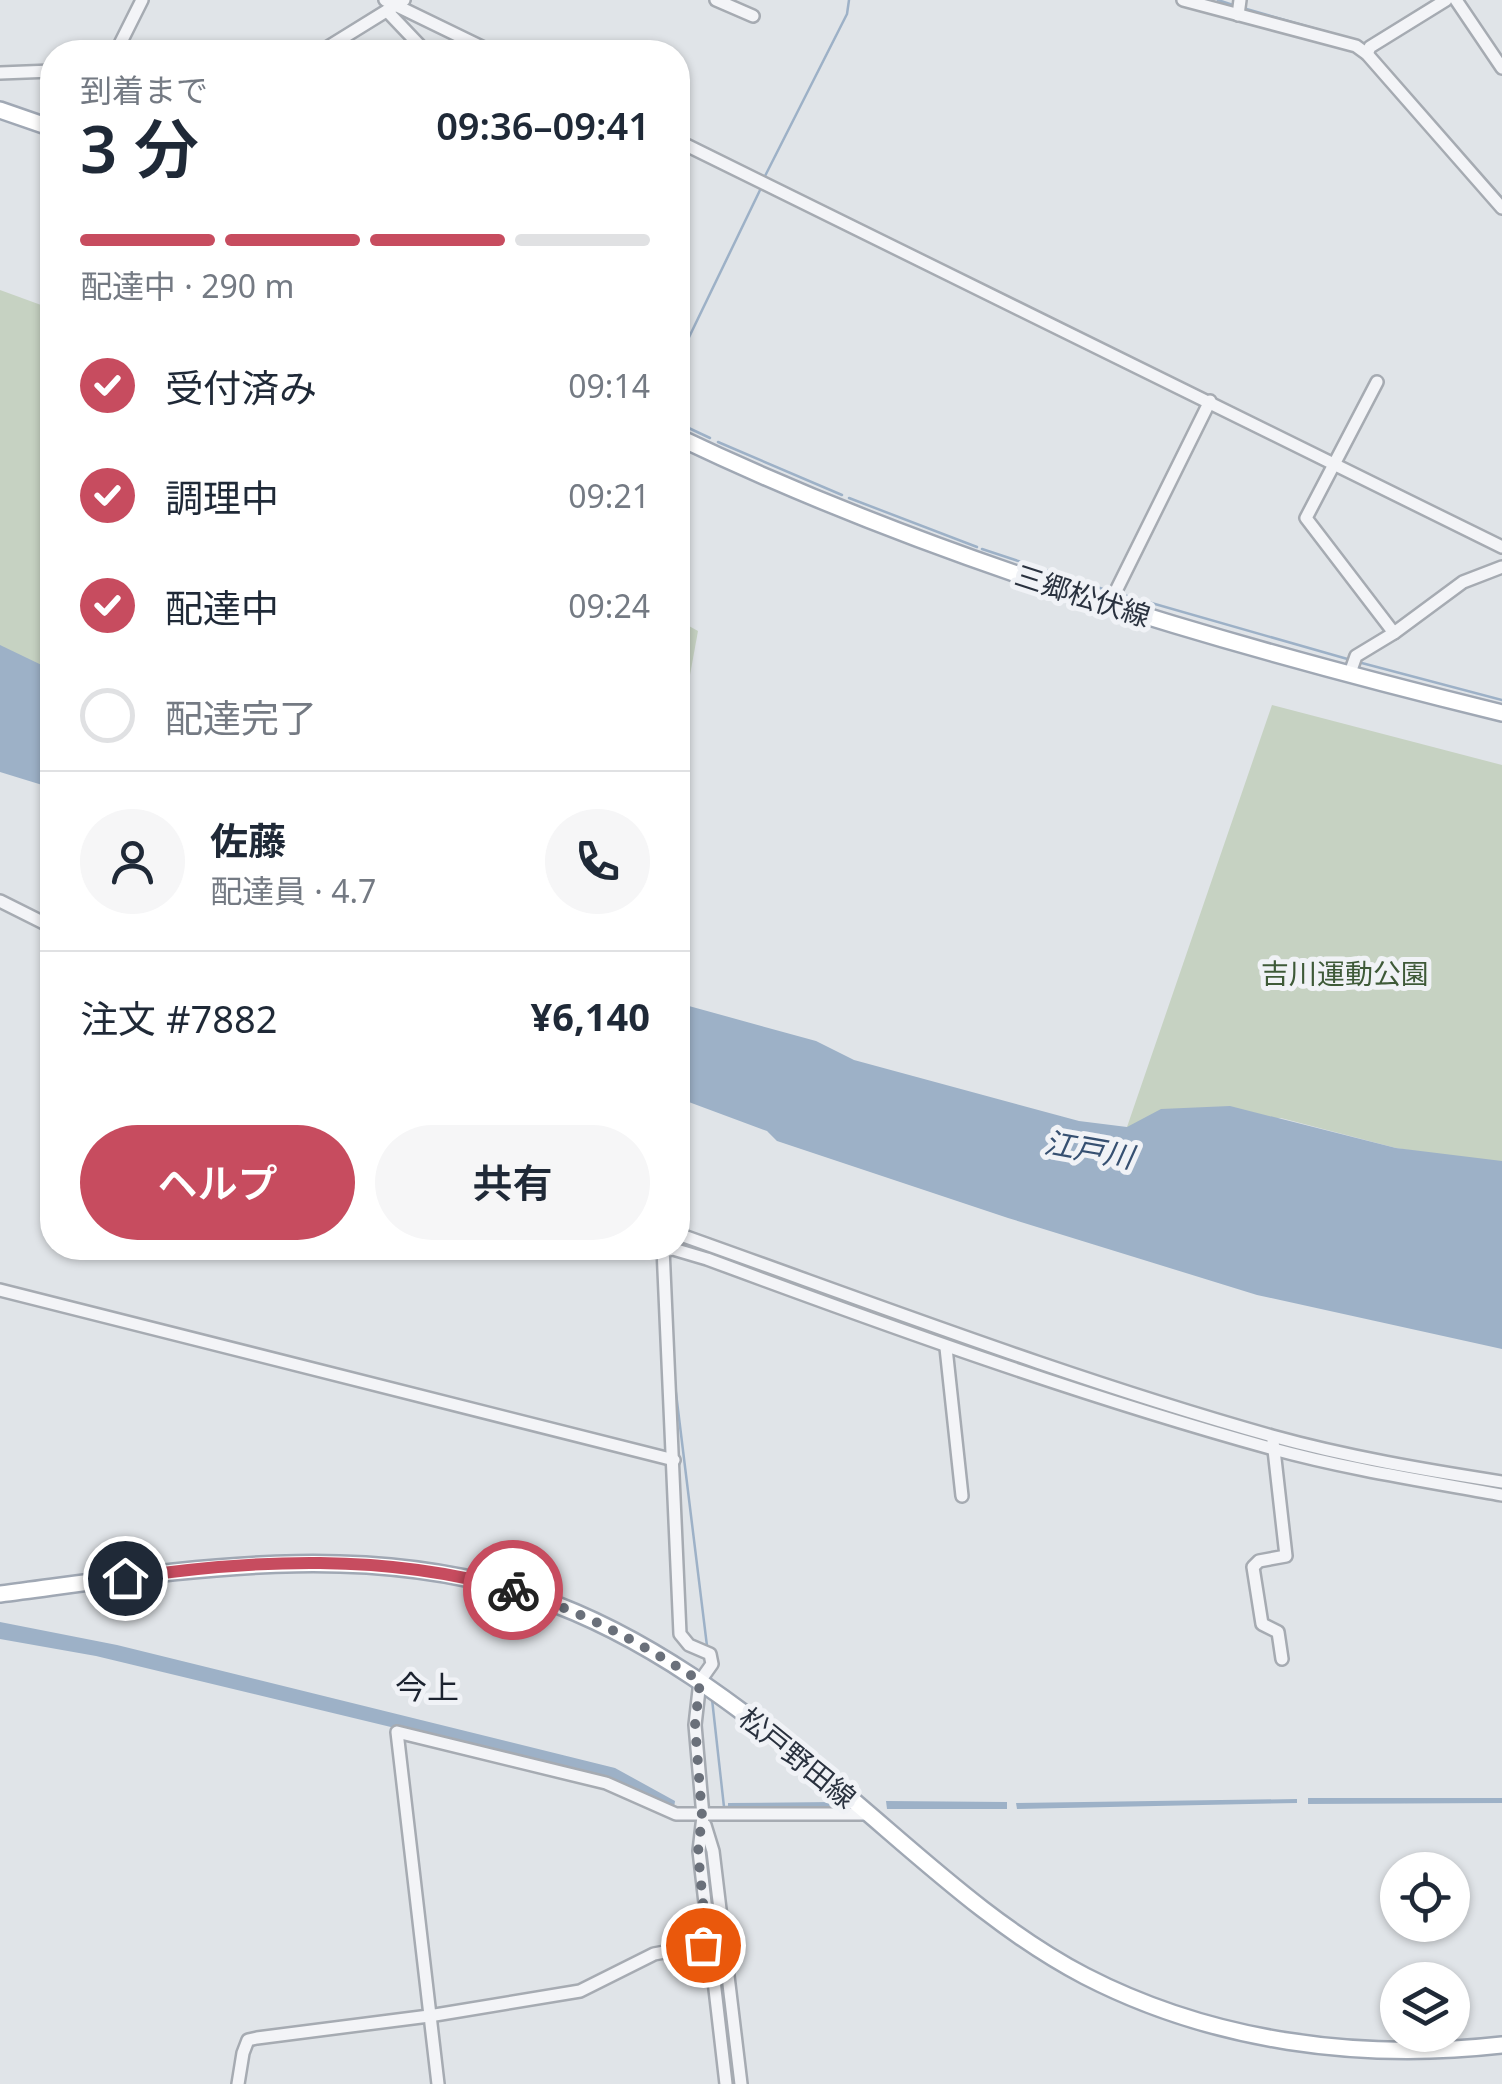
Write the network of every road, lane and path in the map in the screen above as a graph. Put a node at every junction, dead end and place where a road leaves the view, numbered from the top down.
1 (142, 0) edge
2 (716, 0) edge
3 (1183, 0) edge
4 (1240, 0) edge
5 (1446, 0) edge
6 (1456, 0) edge
7 (393, 4) edge
8 (1238, 15) junction
9 (753, 16) dead end
10 (122, 40) edge
11 (338, 40) edge
12 (418, 40) edge
13 (467, 40) edge
14 (1367, 54) junction
15 (1502, 68) edge
16 (40, 71) edge
17 (0, 72) edge
18 (0, 110) edge
19 (40, 124) edge
20 (690, 147) edge
21 (1502, 208) edge
22 (1377, 382) dead end
23 (1210, 401) junction
24 (690, 441) edge
25 (1336, 464) junction
26 (1502, 547) edge
27 (1502, 566) edge
28 (1110, 602) junction
29 (1394, 633) junction
30 (1352, 665) junction
31 (1502, 712) edge
32 (0, 902) edge
33 (40, 921) edge
34 (690, 1238) edge
35 (690, 1254) edge
36 (664, 1260) edge
37 (0, 1290) edge
38 (946, 1348) junction
39 (1272, 1442) junction
40 (674, 1460) junction
41 (1502, 1482) edge
42 (1502, 1495) edge
43 (962, 1496) dead end
44 (0, 1594) edge
45 (1282, 1659) dead end
46 (700, 1681) junction
47 (869, 1814) junction
48 (702, 1816) junction
49 (707, 1944) junction
50 (429, 2016) junction
51 (1502, 2046) edge
52 (238, 2084) edge
53 (438, 2084) edge
54 (726, 2084) edge
55 (741, 2084) edge

1 - 10 street
2 - 9 street
3 - 8 street
4 - 8 street
5 - 14 street
6 - 15 street
7 - 11 street
7 - 12 street
7 - 13 street
8 - 14 street
14 - 21 street
16 - 17 street
18 - 19 main road
20 - 23 street
22 - 25 street
23 - 25 street
23 - 28 street
24 - 28 main road, 三郷松伏線
25 - 26 street
25 - 29 street
27 - 29 street
28 - 30 main road, 三郷松伏線
29 - 30 street
30 - 31 main road, 三郷松伏線
32 - 33 street
34 - 39 street
35 - 38 street
36 - 40 street
37 - 40 street
38 - 39 street
38 - 43 street
39 - 41 street
39 - 42 street
39 - 45 street
40 - 46 street
44 - 46 main road, 松戸野田線
46 - 47 main road, 松戸野田線
46 - 48 street
47 - 48 street
47 - 51 main road, 松戸野田線
48 - 49 street
48 - 50 street
48 - 55 street
49 - 50 street
49 - 54 street
50 - 52 street
50 - 53 street

